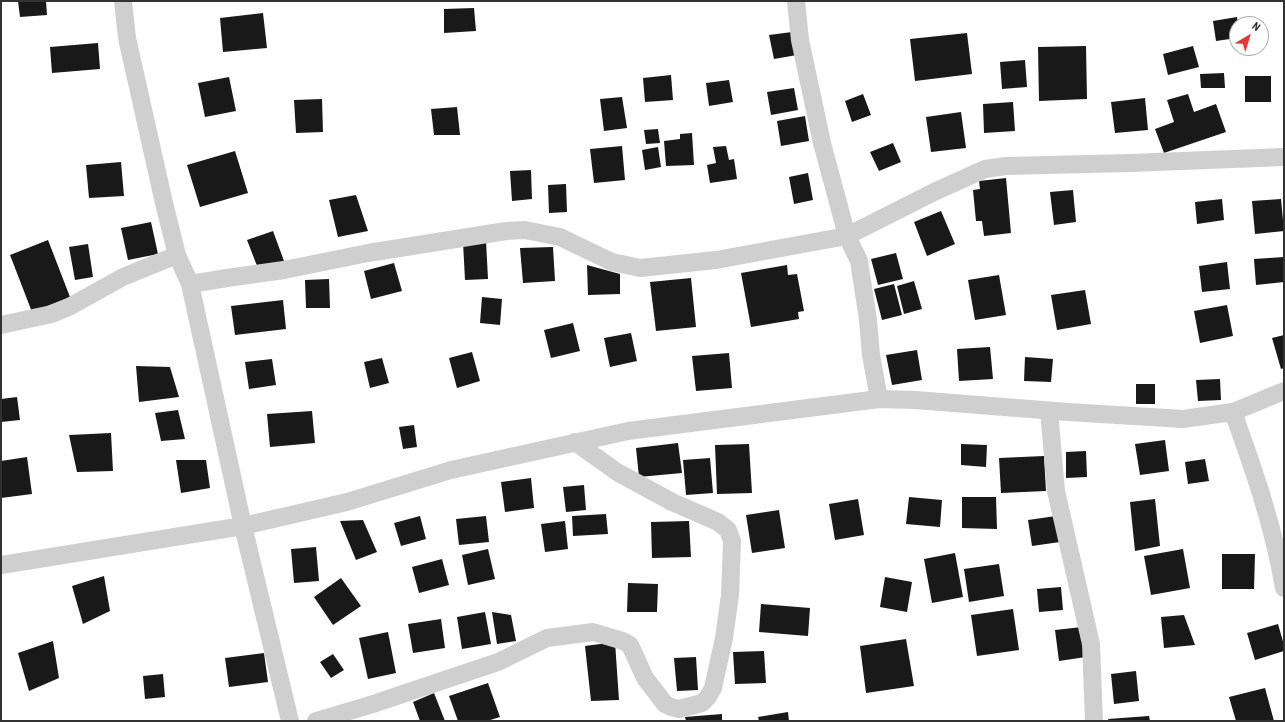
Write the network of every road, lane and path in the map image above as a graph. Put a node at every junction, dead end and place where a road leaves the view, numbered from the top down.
1 (123, 1) edge
2 (796, 1) edge
3 (1284, 157) edge
4 (847, 236) junction
5 (177, 255) junction
6 (190, 284) junction
7 (1, 325) edge
8 (1284, 391) edge
9 (879, 399) junction
10 (1049, 411) junction
11 (1233, 412) junction
12 (575, 442) junction
13 (243, 526) junction
14 (1, 565) edge
15 (1284, 588) edge
16 (290, 721) edge
17 (316, 721) edge
18 (1094, 721) edge

1 - 5 street
2 - 4 street
3 - 4 street
4 - 6 street
4 - 9 street
5 - 6 street
5 - 7 street
6 - 13 street
8 - 11 street
9 - 10 street
9 - 12 street
10 - 11 street
10 - 18 street
11 - 15 street
12 - 13 street
12 - 17 street
13 - 14 street
13 - 16 street

